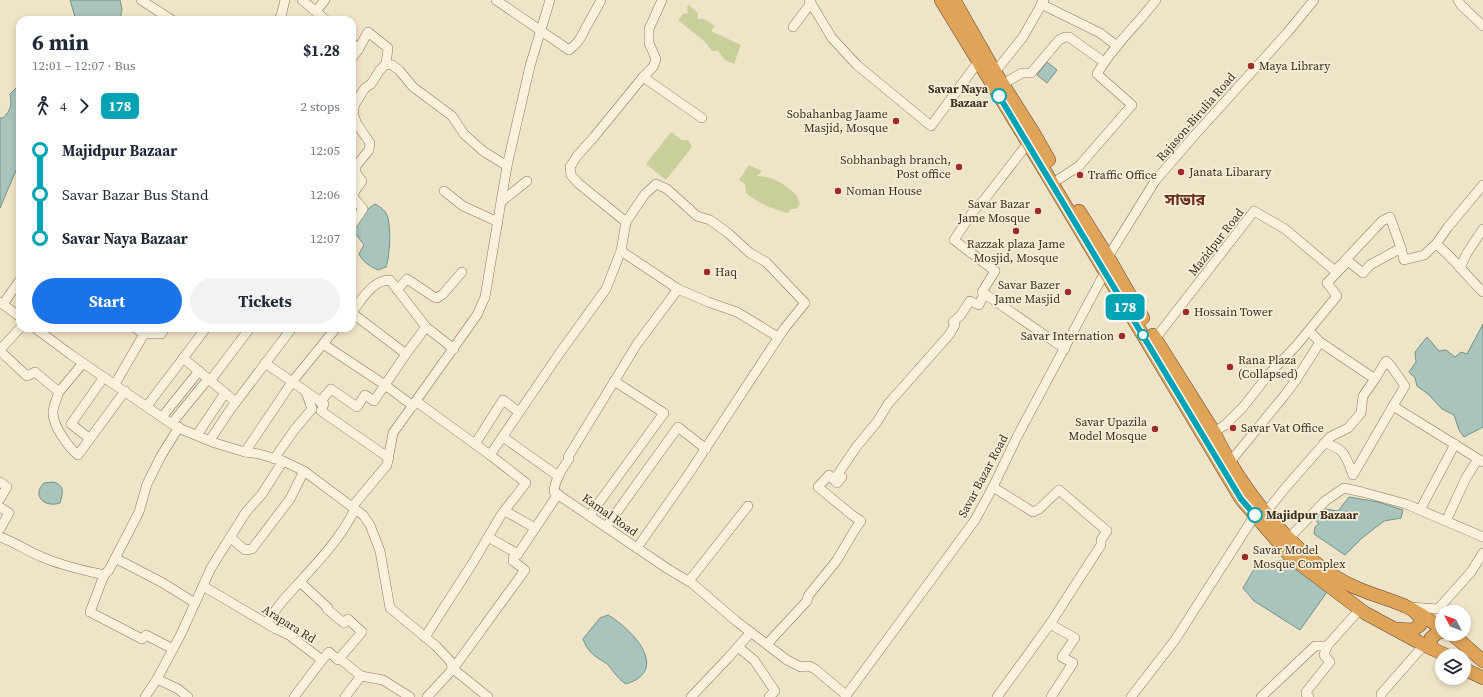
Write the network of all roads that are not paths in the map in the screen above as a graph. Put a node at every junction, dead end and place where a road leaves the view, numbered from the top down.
1 (141, 0) edge
2 (285, 0) edge
3 (302, 0) edge
4 (325, 0) edge
5 (496, 0) edge
6 (550, 0) edge
7 (601, 0) edge
8 (662, 0) edge
9 (941, 0) edge
10 (954, 0) edge
11 (1156, 0) edge
12 (1314, 0) edge
13 (1458, 0) edge
14 (810, 2) edge
15 (1042, 2) edge
16 (316, 11) junction
17 (166, 16) edge
18 (281, 16) edge
19 (322, 16) edge
20 (1483, 26) edge
21 (793, 27) dead end
22 (540, 30) junction
23 (1117, 46) junction
24 (356, 52) edge
25 (978, 62) junction
26 (1104, 62) junction
27 (386, 64) junction
28 (995, 72) junction
29 (642, 77) junction
30 (1003, 84) junction
31 (356, 102) edge
32 (702, 118) dead end
33 (356, 122) edge
34 (1028, 143) junction
35 (356, 166) edge
36 (507, 166) junction
37 (356, 172) edge
38 (1059, 179) junction
39 (527, 181) dead end
40 (1483, 185) edge
41 (356, 187) edge
42 (444, 191) dead end
43 (356, 201) edge
44 (502, 201) junction
45 (356, 219) edge
46 (498, 222) junction
47 (626, 222) junction
48 (1483, 229) edge
49 (1436, 244) junction
50 (1401, 248) junction
51 (621, 251) junction
52 (1108, 257) junction
53 (1460, 268) junction
54 (462, 272) dead end
55 (1104, 272) junction
56 (16, 285) edge
57 (678, 289) junction
58 (397, 290) junction
59 (1483, 292) edge
60 (984, 294) junction
61 (1, 303) edge
62 (356, 307) edge
63 (16, 314) edge
64 (356, 315) edge
65 (426, 327) junction
66 (1309, 331) junction
67 (16, 332) edge
68 (40, 332) edge
69 (141, 332) edge
70 (162, 332) edge
71 (203, 332) edge
72 (247, 332) edge
73 (289, 332) edge
74 (333, 332) edge
75 (144, 334) junction
76 (778, 337) junction
77 (1155, 339) junction
78 (1320, 342) junction
79 (323, 344) junction
80 (454, 349) junction
81 (1065, 349) junction
82 (0, 350) edge
83 (406, 354) junction
84 (183, 358) junction
85 (83, 363) junction
86 (265, 363) junction
87 (199, 371) junction
88 (104, 377) junction
89 (1375, 379) junction
90 (209, 380) junction
91 (614, 381) junction
92 (292, 382) junction
93 (115, 384) junction
94 (385, 385) junction
95 (126, 391) junction
96 (59, 392) junction
97 (306, 392) junction
98 (225, 393) junction
99 (236, 402) junction
100 (320, 402) junction
101 (415, 404) junction
102 (147, 406) junction
103 (1393, 406) junction
104 (519, 412) junction
105 (162, 417) junction
106 (175, 426) junction
107 (1214, 432) junction
108 (197, 435) junction
109 (503, 437) junction
110 (90, 439) junction
111 (210, 440) junction
112 (1324, 443) junction
113 (475, 444) junction
114 (1454, 444) junction
115 (706, 449) junction
116 (245, 452) junction
117 (490, 455) junction
118 (389, 458) junction
119 (279, 460) junction
120 (1481, 461) edge
121 (1230, 462) junction
122 (304, 471) junction
123 (558, 476) junction
124 (0, 482) edge
125 (993, 487) junction
126 (558, 494) junction
127 (0, 499) edge
128 (748, 506) dead end
129 (0, 507) edge
130 (354, 508) junction
131 (1420, 510) junction
132 (504, 511) junction
133 (1260, 514) junction
134 (590, 515) junction
135 (1446, 521) junction
136 (606, 527) junction
137 (535, 528) junction
138 (0, 529) edge
139 (0, 537) edge
140 (230, 537) junction
141 (488, 537) junction
142 (1483, 537) edge
143 (1289, 538) junction
144 (637, 548) junction
145 (1483, 553) edge
146 (518, 554) junction
147 (115, 558) junction
148 (104, 575) junction
149 (689, 581) junction
150 (300, 582) junction
151 (203, 586) junction
152 (195, 603) junction
153 (1360, 609) junction
154 (1410, 609) junction
155 (267, 623) junction
156 (1050, 624) junction
157 (1435, 624) edge
158 (1394, 628) junction
159 (751, 632) junction
160 (1435, 635) edge
161 (425, 637) junction
162 (1460, 641) edge
163 (767, 644) junction
164 (1327, 646) junction
165 (738, 647) junction
166 (173, 649) junction
167 (1470, 649) edge
168 (1435, 650) edge
169 (1471, 650) edge
170 (1471, 650) edge
171 (1435, 651) edge
172 (1435, 654) edge
173 (1483, 656) edge
174 (340, 658) junction
175 (322, 660) junction
176 (1483, 661) edge
177 (1471, 666) edge
178 (453, 669) junction
179 (1471, 672) edge
180 (1483, 672) edge
181 (361, 676) junction
182 (1483, 678) edge
183 (157, 679) junction
184 (846, 696) edge
185 (145, 697) edge
186 (188, 697) edge
187 (294, 697) edge
188 (345, 697) edge
189 (410, 697) edge
190 (427, 697) edge
191 (488, 697) edge
192 (691, 697) edge
193 (769, 697) edge
194 (998, 697) edge
195 (1051, 697) edge
196 (1131, 697) edge
197 (1261, 697) edge
198 (1309, 697) edge
199 (1381, 697) edge

1 - 17 street
2 - 18 street
3 - 16 street
4 - 16 street
5 - 22 street
6 - 22 street
7 - 22 street
8 - 29 street
9 - 25 highway
10 - 28 highway
11 - 23 street
12 - 52 street, Rajason-Birulia Road
13 - 20 street
14 - 21 street
14 - 25 street
15 - 23 street
15 - 28 street
16 - 19 street
22 - 36 street
23 - 26 street
24 - 27 street
25 - 34 highway
26 - 30 street
26 - 38 street
27 - 31 street
27 - 36 street
28 - 30 highway
29 - 32 street
29 - 47 street
30 - 38 highway
33 - 35 street
34 - 55 highway
34 - 60 street
36 - 44 street
37 - 41 street
38 - 52 highway
39 - 44 street
40 - 49 street
42 - 46 street
43 - 45 street
44 - 46 street
46 - 80 street
47 - 51 street
47 - 76 street
48 - 53 street
49 - 50 street
49 - 53 street
50 - 66 street
50 - 77 street, Mazidpur Road
51 - 57 street
51 - 104 street
52 - 77 highway
53 - 59 street
54 - 58 street
55 - 81 street, Savar Bazar Road
55 - 133 highway
56 - 61 street
57 - 76 street
57 - 91 street
58 - 62 street
58 - 65 street
60 - 81 street
60 - 163 street
61 - 63 street
64 - 83 street
65 - 80 street
65 - 83 street
66 - 78 street
66 - 107 street
67 - 82 street
68 - 85 street
69 - 75 street
70 - 75 street
71 - 84 street
72 - 90 street
73 - 86 street
74 - 79 street
75 - 93 street
76 - 115 street
77 - 107 highway
78 - 89 street
78 - 121 street
79 - 92 street
79 - 94 street
80 - 101 street
81 - 125 street, Savar Bazar Road
82 - 96 street
83 - 94 street
84 - 87 street
84 - 102 street
85 - 88 street
85 - 96 street
86 - 92 street
86 - 99 street
87 - 90 street
87 - 105 street
88 - 93 street
88 - 110 street
89 - 103 street
89 - 112 street
90 - 98 street
90 - 106 street
91 - 123 street
91 - 134 street
92 - 97 street
92 - 116 street
93 - 95 street
94 - 100 street
94 - 101 street
95 - 102 street
95 - 110 street
96 - 110 street
97 - 100 street
97 - 119 street
98 - 99 street
98 - 108 street
99 - 111 street
100 - 118 street
101 - 113 street
101 - 118 street
102 - 105 street
103 - 112 street
103 - 114 street
104 - 109 street
104 - 113 street
105 - 106 street
106 - 108 street
106 - 147 street
107 - 121 highway
108 - 111 street
109 - 117 street
109 - 123 street
111 - 116 street
112 - 133 street
113 - 117 street
114 - 120 street
114 - 131 street
115 - 136 street
115 - 144 street
116 - 119 street
117 - 132 street
118 - 130 street
119 - 122 street
119 - 140 street
120 - 135 street
121 - 133 highway
122 - 130 street
122 - 140 street
123 - 126 street
124 - 127 street
125 - 156 street
125 - 184 street, Savar Bazar Road
126 - 134 street, Kamal Road
126 - 137 street
128 - 149 street
129 - 138 street
130 - 150 street
130 - 161 street
131 - 135 street
131 - 143 street
132 - 137 street
132 - 141 street
133 - 143 highway
133 - 153 highway
133 - 196 street
134 - 136 street, Kamal Road
135 - 142 street
136 - 144 street, Kamal Road
137 - 146 street
139 - 148 street
140 - 151 street
141 - 146 street
141 - 161 street
143 - 154 highway
144 - 149 street, Kamal Road
145 - 154 street
146 - 178 street
147 - 148 street
147 - 152 street
148 - 166 street
149 - 159 street, Kamal Road
150 - 155 street
150 - 174 street
151 - 152 street
151 - 155 street, Arapara Rd
152 - 166 street
153 - 158 highway
153 - 164 street
154 - 157 highway
154 - 158 highway
155 - 175 street, Arapara Rd
156 - 194 street
156 - 195 street
158 - 171 highway
159 - 163 street, Kamal Road
159 - 165 street
160 - 168 highway
161 - 178 street
162 - 167 highway
163 - 184 street, Kamal Road
164 - 197 street
164 - 198 street
165 - 192 street
165 - 193 street
166 - 183 street
169 - 173 highway
170 - 176 highway
172 - 199 street
174 - 175 street
174 - 181 street
175 - 187 street
177 - 180 highway
178 - 190 street
178 - 191 street
179 - 182 highway
181 - 188 street
181 - 189 street
183 - 185 street
183 - 186 street

